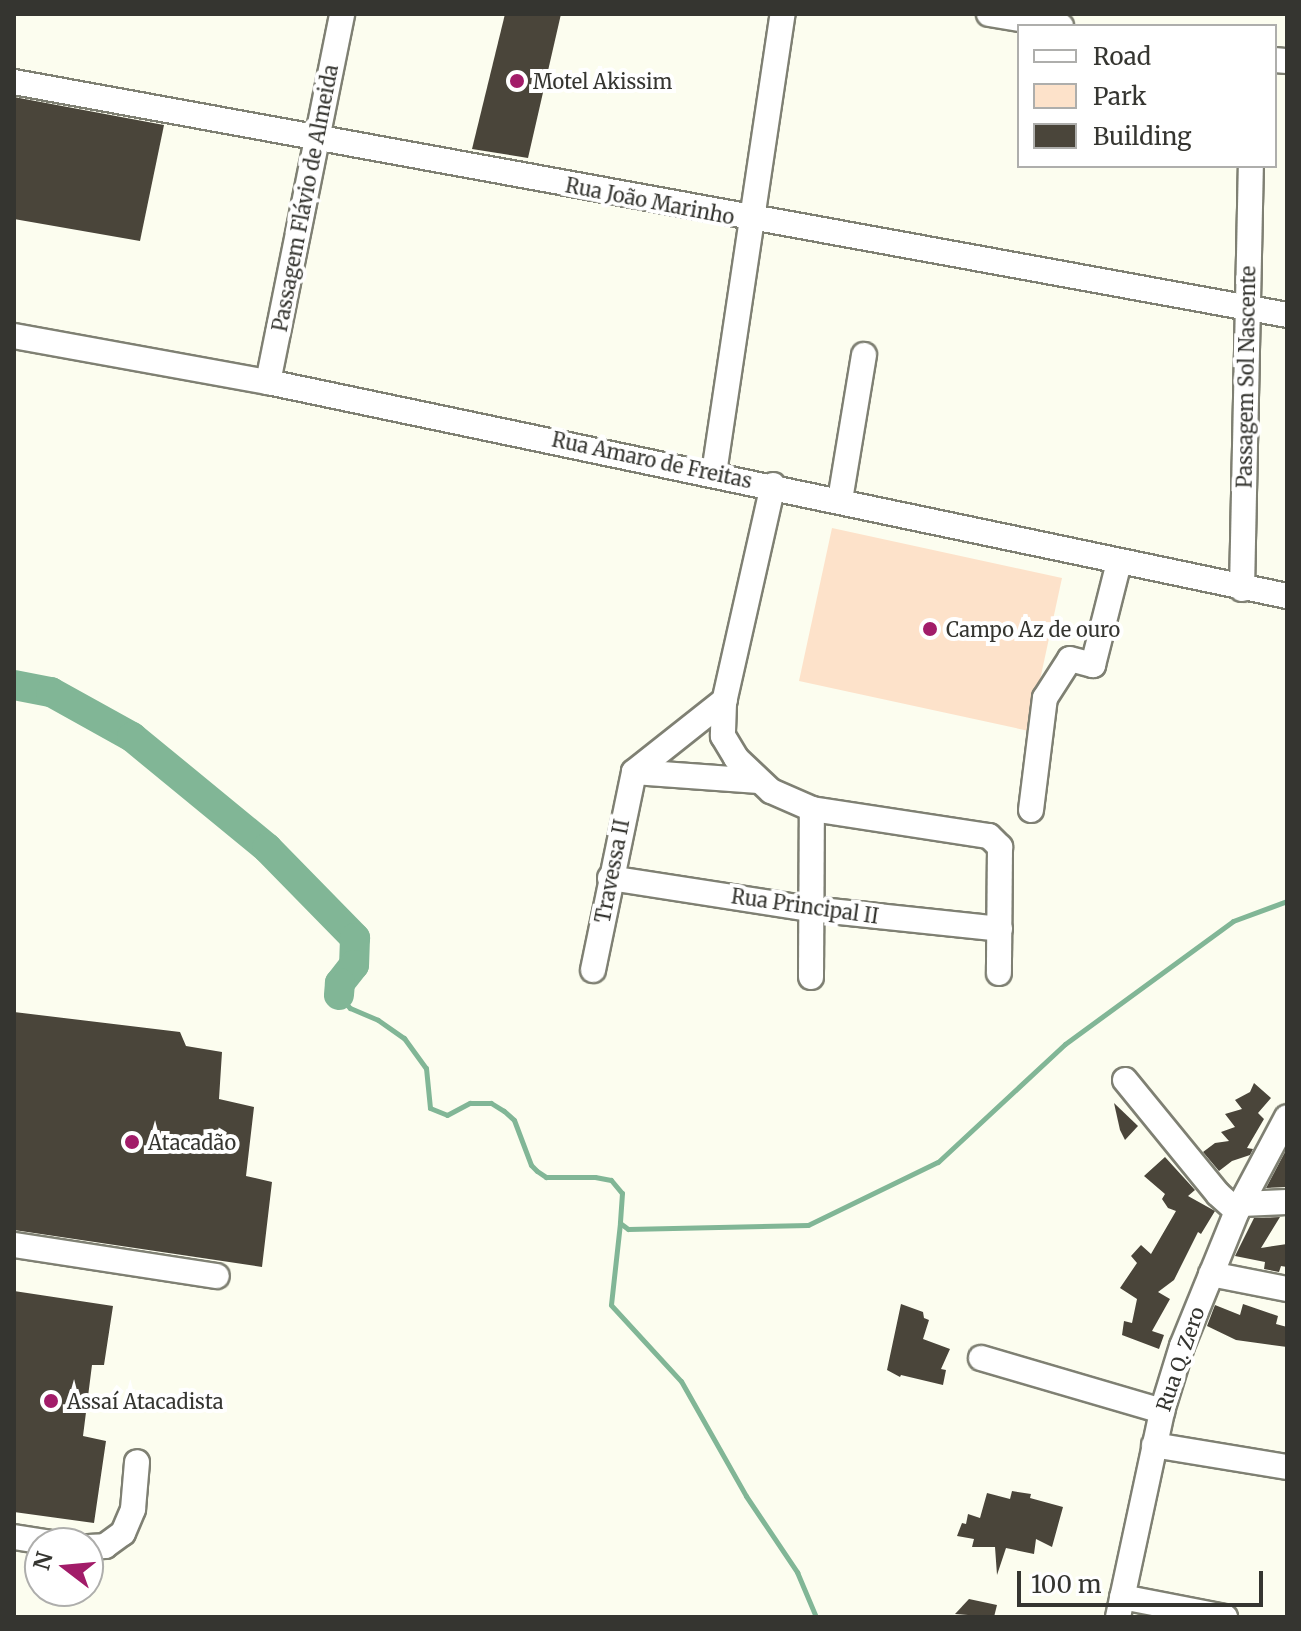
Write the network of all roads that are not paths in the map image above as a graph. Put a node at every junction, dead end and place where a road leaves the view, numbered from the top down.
1 (342, 14) edge
2 (783, 14) edge
3 (989, 14) edge
4 (1049, 24) edge
5 (14, 82) edge
6 (317, 138) junction
7 (1251, 168) edge
8 (750, 219) junction
9 (1248, 308) junction
10 (1287, 315) edge
11 (14, 336) edge
12 (864, 355) dead end
13 (268, 382) junction
14 (714, 473) junction
15 (773, 485) junction
16 (840, 500) junction
17 (1119, 562) junction
18 (1242, 589) junction
19 (1287, 596) edge
20 (725, 700) junction
21 (634, 772) junction
22 (759, 781) junction
23 (812, 809) junction
24 (1031, 810) dead end
25 (610, 878) junction
26 (811, 909) junction
27 (1000, 929) junction
28 (593, 970) dead end
29 (999, 973) dead end
30 (811, 977) dead end
31 (1125, 1080) dead end
32 (1287, 1117) edge
33 (1287, 1202) edge
34 (1239, 1207) junction
35 (14, 1245) edge
36 (1211, 1274) junction
37 (217, 1276) dead end
38 (1287, 1289) edge
39 (981, 1358) dead end
40 (1162, 1411) junction
41 (1154, 1445) junction
42 (137, 1462) dead end
43 (1287, 1467) edge
44 (104, 1546) edge
45 (1120, 1607) edge
46 (1225, 1617) edge

1 - 6 street, Passagem Flávio de Almeida
2 - 8 street
3 - 4 street
5 - 6 street, Rua João Marinho
6 - 8 street, Rua João Marinho
6 - 13 street, Passagem Flávio de Almeida
7 - 9 street, Passagem Sol Nascente
8 - 9 street, Rua João Marinho
8 - 14 street
9 - 10 street, Rua João Marinho
9 - 18 street, Passagem Sol Nascente
11 - 13 street, Rua Amaro de Freitas
12 - 16 street
13 - 14 street, Rua Amaro de Freitas
14 - 15 street, Rua Amaro de Freitas
15 - 16 street, Rua Amaro de Freitas
15 - 20 street
16 - 17 street, Rua Amaro de Freitas
17 - 18 street, Rua Amaro de Freitas
17 - 24 street
18 - 19 street, Rua Amaro de Freitas
20 - 21 street
20 - 22 street
21 - 22 street
21 - 25 street, Travessa II
22 - 23 street
23 - 26 street
23 - 27 street
25 - 26 street, Rua Principal II
25 - 28 street, Travessa II
26 - 27 street, Rua Principal II
26 - 30 street
27 - 29 street
31 - 34 street
32 - 34 street, Rua Q. Zero
33 - 34 street
34 - 36 street, Rua Q. Zero
35 - 37 street
36 - 38 street
36 - 40 street, Rua Q. Zero
39 - 40 street
40 - 41 street, Rua Q. Zero
41 - 43 street
41 - 45 street, Rua Q. Zero
42 - 44 street
45 - 46 street

